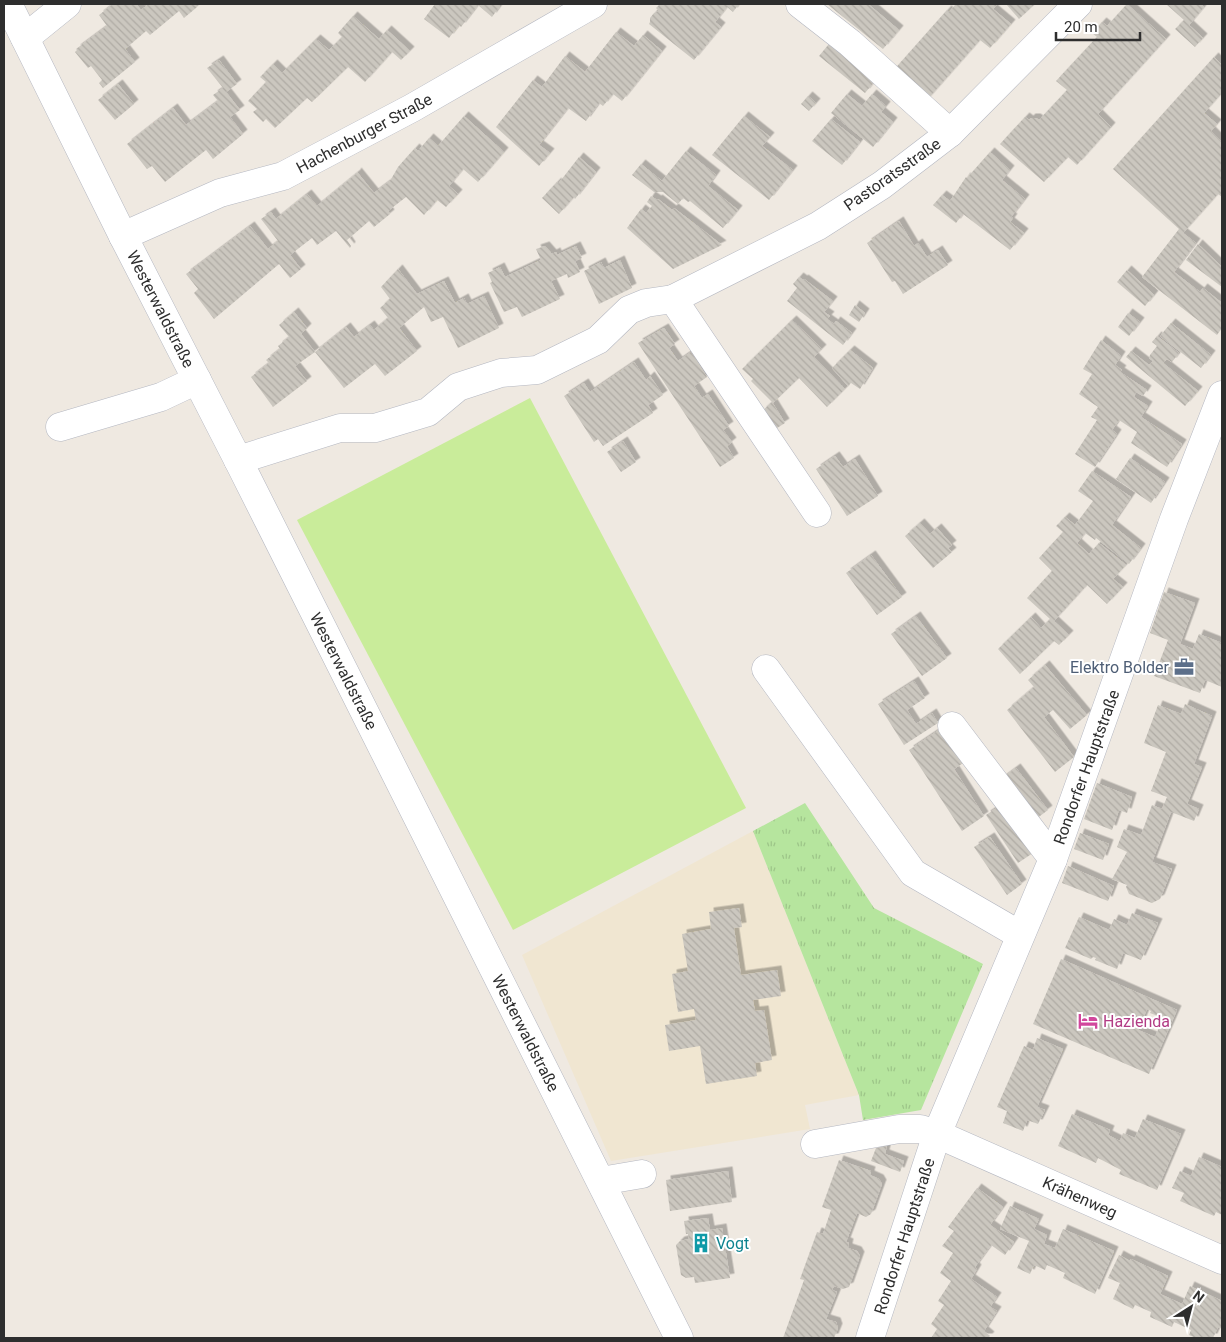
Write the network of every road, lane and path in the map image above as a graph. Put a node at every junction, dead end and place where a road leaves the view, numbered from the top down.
1 (8, 4) edge
2 (67, 4) edge
3 (593, 4) edge
4 (800, 4) edge
5 (1078, 4) edge
6 (25, 38) junction
7 (950, 133) junction
8 (123, 236) junction
9 (672, 299) junction
10 (197, 380) junction
11 (1222, 395) edge
12 (60, 428) dead end
13 (238, 460) junction
14 (817, 513) dead end
15 (766, 669) dead end
16 (952, 726) dead end
17 (1052, 860) junction
18 (1020, 935) junction
19 (938, 1134) junction
20 (815, 1144) dead end
21 (642, 1174) dead end
22 (601, 1181) junction
23 (1222, 1260) edge
24 (679, 1338) edge
25 (870, 1338) edge

1 - 6 street, Westerwaldstraße
2 - 6 street
3 - 8 street, Hachenburger Straße
4 - 7 street
5 - 7 street, Pastoratsstraße
6 - 8 street, Westerwaldstraße
7 - 9 street, Pastoratsstraße
8 - 10 street, Westerwaldstraße
9 - 13 street, Pastoratsstraße
9 - 14 street
10 - 12 street
10 - 13 street, Westerwaldstraße
11 - 17 street, Rondorfer Hauptstraße
13 - 22 street, Westerwaldstraße
15 - 18 street
16 - 17 street
17 - 18 street, Rondorfer Hauptstraße
18 - 19 street, Rondorfer Hauptstraße
19 - 20 street
19 - 23 street, Krähenweg
19 - 25 street, Rondorfer Hauptstraße
21 - 22 street
22 - 24 street, Westerwaldstraße

